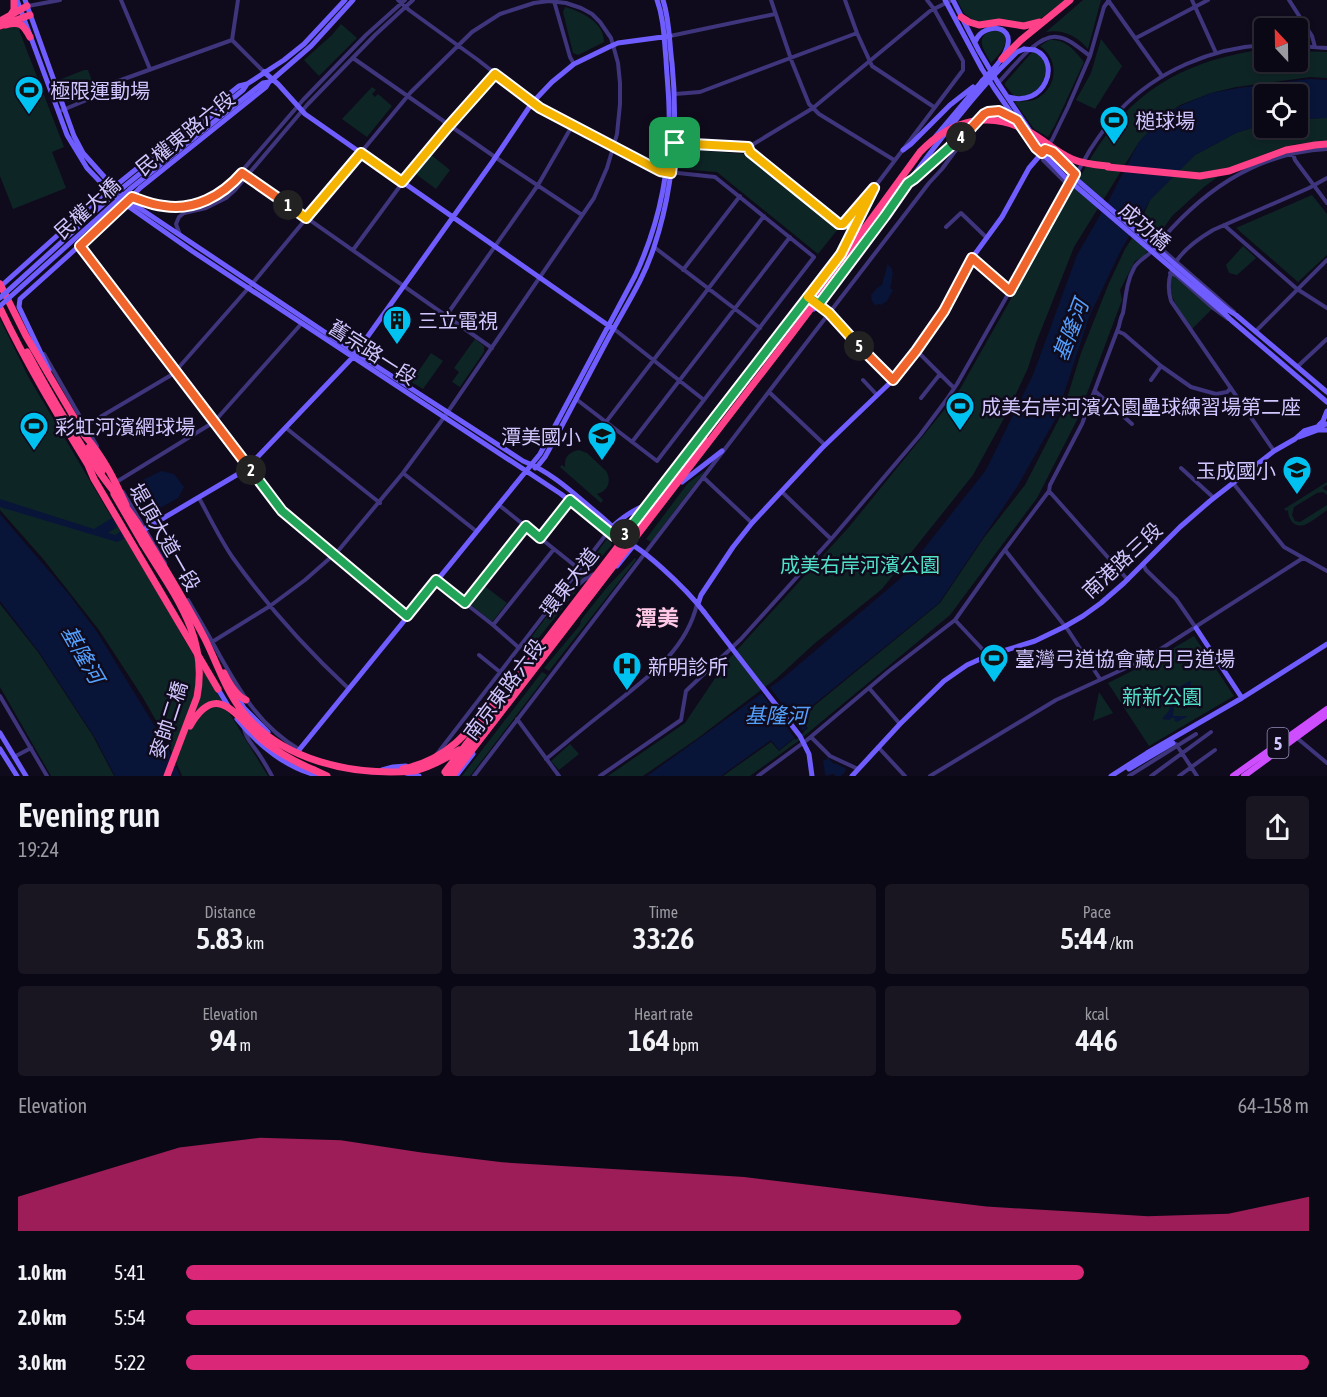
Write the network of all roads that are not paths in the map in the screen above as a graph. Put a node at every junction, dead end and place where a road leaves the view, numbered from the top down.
1 (15, 0) edge
2 (60, 0) edge
3 (121, 0) edge
4 (238, 0) edge
5 (345, 0) edge
6 (353, 0) edge
7 (413, 0) edge
8 (657, 0) edge
9 (663, 0) edge
10 (771, 0) edge
11 (845, 0) edge
12 (927, 0) edge
13 (1072, 0) edge
14 (1108, 0) edge
15 (1192, 0) edge
16 (1208, 0) edge
17 (1289, 0) edge
18 (554, 1) edge
19 (949, 1) edge
20 (403, 2) edge
21 (1195, 7) junction
22 (934, 9) junction
23 (25, 10) edge
24 (775, 14) junction
25 (10, 16) junction
26 (961, 17) junction
27 (1045, 20) junction
28 (2, 24) edge
29 (857, 33) junction
30 (667, 36) junction
31 (30, 37) junction
32 (1136, 38) junction
33 (232, 40) junction
34 (975, 42) junction
35 (614, 45) junction
36 (458, 46) junction
37 (1254, 46) edge
38 (1308, 47) edge
39 (1315, 47) junction
40 (1327, 48) edge
41 (1021, 50) junction
42 (1216, 53) junction
43 (1090, 56) junction
44 (353, 58) junction
45 (791, 58) junction
46 (1002, 59) junction
47 (870, 61) junction
48 (574, 64) junction
49 (150, 69) junction
50 (997, 69) junction
51 (264, 72) junction
52 (495, 74) junction
53 (1162, 76) junction
54 (271, 81) junction
55 (983, 83) junction
56 (998, 83) junction
57 (248, 84) junction
58 (675, 94) junction
59 (1007, 96) junction
60 (408, 97) junction
61 (532, 103) junction
62 (934, 107) junction
63 (813, 108) junction
64 (64, 109) junction
65 (300, 109) junction
66 (223, 110) junction
67 (58, 112) junction
68 (1017, 120) junction
69 (449, 126) junction
70 (572, 126) junction
71 (972, 127) junction
72 (672, 143) junction
73 (1327, 144) edge
74 (614, 147) junction
75 (748, 147) junction
76 (1327, 149) edge
77 (903, 150) junction
78 (1044, 151) junction
79 (361, 153) junction
80 (1293, 154) junction
81 (495, 157) junction
82 (894, 160) junction
83 (137, 169) junction
84 (242, 173) junction
85 (668, 173) junction
86 (1075, 174) junction
87 (247, 176) junction
88 (1327, 178) edge
89 (148, 182) junction
90 (402, 182) junction
91 (908, 183) junction
92 (538, 185) junction
93 (1315, 185) junction
94 (1069, 186) junction
95 (111, 188) junction
96 (874, 188) junction
97 (740, 196) junction
98 (129, 201) junction
99 (1327, 202) edge
100 (582, 215) junction
101 (765, 216) junction
102 (453, 217) junction
103 (306, 218) junction
104 (74, 220) junction
105 (1224, 225) junction
106 (946, 226) dead end
107 (180, 236) junction
108 (790, 237) junction
109 (987, 237) junction
110 (89, 238) junction
111 (1157, 245) junction
112 (80, 246) junction
113 (496, 247) junction
114 (654, 247) junction
115 (353, 250) junction
116 (841, 254) junction
117 (972, 258) junction
118 (1176, 261) junction
119 (1327, 261) edge
120 (683, 270) junction
121 (1170, 273) junction
122 (540, 278) junction
123 (250, 285) junction
124 (0, 286) edge
125 (404, 286) junction
126 (709, 289) junction
127 (1298, 289) junction
128 (1010, 291) junction
129 (0, 297) edge
130 (808, 297) junction
131 (819, 304) junction
132 (0, 307) edge
133 (1327, 308) edge
134 (734, 309) junction
135 (1227, 312) junction
136 (829, 313) junction
137 (801, 315) junction
138 (1236, 315) junction
139 (446, 316) junction
140 (1231, 320) junction
141 (302, 323) junction
142 (8, 325) junction
143 (611, 327) junction
144 (760, 328) junction
145 (1118, 328) junction
146 (1256, 331) junction
147 (26, 336) junction
148 (36, 339) junction
149 (1327, 339) edge
150 (492, 348) junction
151 (28, 351) junction
152 (916, 351) junction
153 (354, 355) junction
154 (653, 360) junction
155 (1161, 366) junction
156 (753, 367) junction
157 (1297, 367) junction
158 (176, 371) junction
159 (764, 374) junction
160 (940, 374) junction
161 (51, 378) junction
162 (863, 380) dead end
163 (893, 380) junction
164 (1151, 380) dead end
165 (679, 381) junction
166 (954, 388) junction
167 (1232, 388) junction
168 (1095, 390) junction
169 (768, 392) junction
170 (1327, 392) edge
171 (877, 396) junction
172 (921, 398) dead end
173 (576, 399) junction
174 (704, 400) junction
175 (1327, 402) edge
176 (1327, 411) edge
177 (446, 414) junction
178 (214, 422) junction
179 (606, 422) junction
180 (1132, 424) dead end
181 (1327, 424) edge
182 (85, 426) junction
183 (1317, 427) junction
184 (286, 428) junction
185 (1327, 430) edge
186 (85, 436) junction
187 (1295, 439) junction
188 (632, 442) junction
189 (825, 445) junction
190 (723, 451) junction
191 (1274, 451) junction
192 (689, 459) junction
193 (88, 465) junction
194 (535, 466) junction
195 (249, 467) junction
196 (676, 467) junction
197 (1181, 468) dead end
198 (526, 470) junction
199 (404, 473) junction
200 (703, 477) junction
201 (118, 481) junction
202 (682, 482) junction
203 (1233, 483) junction
204 (1049, 491) junction
205 (782, 492) junction
206 (199, 498) junction
207 (1214, 498) junction
208 (570, 500) junction
209 (380, 503) junction
210 (498, 504) junction
211 (646, 505) junction
212 (752, 523) junction
213 (526, 526) junction
214 (145, 529) junction
215 (610, 529) junction
216 (476, 531) junction
217 (540, 538) junction
218 (831, 539) junction
219 (627, 542) junction
220 (141, 545) junction
221 (554, 549) junction
222 (1005, 550) junction
223 (645, 554) junction
224 (335, 555) junction
225 (1303, 558) junction
226 (1143, 564) junction
227 (579, 569) junction
228 (1327, 571) edge
229 (594, 574) junction
230 (436, 580) junction
231 (1128, 580) junction
232 (465, 603) junction
233 (698, 604) junction
234 (270, 606) junction
235 (548, 609) junction
236 (578, 610) junction
237 (407, 616) junction
238 (955, 620) junction
239 (493, 626) junction
240 (1064, 627) junction
241 (1196, 628) junction
242 (562, 638) junction
243 (212, 642) junction
244 (1327, 646) edge
245 (518, 647) junction
246 (544, 649) junction
247 (536, 652) junction
248 (479, 655) dead end
249 (987, 656) junction
250 (520, 670) junction
251 (500, 672) junction
252 (1100, 679) junction
253 (519, 682) junction
254 (230, 684) junction
255 (348, 688) junction
256 (869, 688) junction
257 (218, 689) joint
258 (0, 696) edge
259 (1242, 698) junction
260 (246, 700) junction
261 (1327, 709) edge
262 (251, 715) junction
263 (1327, 715) edge
264 (517, 719) junction
265 (900, 724) junction
266 (244, 728) junction
267 (273, 731) junction
268 (1211, 732) dead end
269 (0, 733) edge
270 (1196, 734) dead end
271 (811, 737) junction
272 (1297, 737) junction
273 (181, 740) junction
274 (1174, 742) junction
275 (878, 747) junction
276 (31, 748) junction
277 (0, 749) edge
278 (299, 750) junction
279 (1215, 750) dead end
280 (1182, 753) junction
281 (435, 756) junction
282 (14, 757) junction
283 (546, 759) junction
284 (1327, 763) edge
285 (340, 766) junction
286 (1191, 767) junction
287 (858, 769) junction
288 (381, 770) junction
289 (24, 774) edge
290 (1252, 774) edge
291 (16, 776) edge
292 (47, 776) edge
293 (164, 776) edge
294 (272, 776) edge
295 (321, 776) edge
296 (327, 776) edge
297 (419, 776) edge
298 (441, 776) edge
299 (447, 776) edge
300 (454, 776) edge
301 (474, 776) edge
302 (559, 776) edge
303 (600, 776) edge
304 (758, 776) edge
305 (812, 776) edge
306 (852, 776) edge
307 (905, 776) edge
308 (930, 776) edge
309 (1111, 776) edge
310 (1118, 776) edge
311 (1129, 776) edge
312 (1151, 776) edge
313 (1179, 776) edge
314 (1197, 776) edge
315 (1233, 776) edge
316 (1244, 776) edge

1 - 23 main road
1 - 25 highway
2 - 23 street
3 - 49 street
4 - 33 street
5 - 51 main road, 民權東路六段
6 - 54 main road, 民權東路六段
7 - 20 street
8 - 30 main road
9 - 30 main road
10 - 24 street
11 - 29 street
12 - 22 street
13 - 27 highway
13 - 41 highway
14 - 32 street
14 - 43 street
15 - 21 street
16 - 21 street
17 - 39 street
18 - 35 street
18 - 36 street
18 - 48 street
19 - 22 street
19 - 26 main road
19 - 68 main road
20 - 36 street
20 - 44 street
20 - 65 street
21 - 32 street
21 - 42 street
22 - 47 street
22 - 62 street
23 - 25 highway
23 - 28 highway
23 - 31 main road
23 - 64 main road
24 - 30 street
24 - 45 street
25 - 28 highway
26 - 27 highway
26 - 34 main road
27 - 46 highway
28 - 31 highway
29 - 45 street
29 - 47 street
30 - 35 main road
30 - 58 main road
30 - 72 main road
31 - 67 main road
32 - 53 street
33 - 49 street
33 - 51 street
34 - 46 main road
34 - 56 main road
35 - 48 main road
35 - 74 street
36 - 52 street
36 - 60 street
37 - 42 street
38 - 39 street
39 - 40 street
41 - 50 main road
41 - 59 main road, bridge
42 - 53 street
43 - 56 street
43 - 78 street
44 - 60 street
44 - 65 street
45 - 58 street
45 - 63 street
46 - 50 main road
47 - 62 street
47 - 63 street
48 - 61 main road
49 - 64 street
50 - 55 main road, bridge
51 - 54 main road
51 - 57 main road, 民權東路六段
52 - 61 street
52 - 69 street
53 - 86 street
54 - 65 main road
54 - 66 main road, 民權東路六段
54 - 89 main road, 民權東路六段
55 - 77 main road
55 - 91 main road, 南京東路六段
55 - 116 main road, 南京東路六段
56 - 59 main road
57 - 66 main road, 民權東路六段
57 - 83 main road, 民權東路六段
58 - 72 main road
59 - 78 main road
60 - 69 street
60 - 79 street
61 - 70 street
61 - 81 main road
62 - 77 street
63 - 75 street
63 - 82 street
64 - 67 street
64 - 95 main road
65 - 79 main road
65 - 84 street
65 - 87 street
66 - 129 main road, 民權大橋, bridge
66 - 132 main road, 民權大橋, bridge
67 - 95 main road
68 - 71 main road
68 - 78 main road
69 - 81 street
69 - 90 street
70 - 74 street
70 - 92 street
71 - 91 main road
71 - 136 street, 南京東路六段
72 - 75 street
72 - 85 main road
73 - 137 highway, 環東大道, bridge
74 - 85 street
74 - 100 street
75 - 96 street
76 - 80 street
77 - 82 street
78 - 86 street
78 - 94 street
78 - 109 main road
78 - 135 main road, 成功橋, bridge
79 - 90 main road
79 - 103 street
80 - 93 street
80 - 111 street
81 - 92 street
81 - 102 main road
82 - 96 street
83 - 89 street
83 - 95 main road, 民權東路六段
84 - 87 street
84 - 98 street
85 - 97 street
85 - 114 main road
85 - 143 main road
86 - 94 street
87 - 103 street
87 - 107 street
88 - 93 street
89 - 98 main road, 民權東路六段
90 - 102 main road
90 - 115 street
91 - 131 main road, 南京東路六段
92 - 100 street
92 - 113 street
93 - 99 street
93 - 105 street
94 - 128 street
95 - 98 main road, 舊宗路一段
95 - 98 main road, 舊宗路一段
95 - 104 main road, 民權東路六段
96 - 116 main road
97 - 101 street
97 - 120 street
98 - 107 main road, 舊宗路一段
98 - 110 main road, 民權東路六段
98 - 123 main road, 舊宗路一段
100 - 122 street
101 - 108 street
101 - 126 street
102 - 113 main road
102 - 125 main road
103 - 115 street
103 - 123 street
104 - 110 street
104 - 124 main road, 民權東路六段
105 - 118 street
105 - 127 street
106 - 109 street
107 - 123 main road, 舊宗路一段
108 - 134 street
108 - 144 street
109 - 117 main road
110 - 112 main road, 民權東路六段
111 - 118 street
111 - 145 street
112 - 148 main road, 民權東路六段
112 - 158 street
113 - 122 main road
113 - 139 street
114 - 120 street
114 - 143 main road
115 - 125 street
116 - 130 main road, 南京東路六段
117 - 128 street
117 - 152 main road
118 - 121 street
118 - 138 street
119 - 127 street
120 - 126 street
121 - 140 street
121 - 167 street
122 - 143 main road
122 - 150 street
123 - 141 main road, 舊宗路一段
123 - 153 main road, 舊宗路一段
123 - 158 street
124 - 147 highway, 堤頂大道一段
125 - 139 street
125 - 153 main road
126 - 134 street
126 - 154 street
127 - 133 street
127 - 146 street
128 - 166 street
130 - 131 street
130 - 156 main road, 南京東路六段
131 - 136 street
131 - 159 main road, 南京東路六段
132 - 142 highway, 堤頂大道一段
134 - 144 street
134 - 165 street
135 - 138 main road
135 - 140 main road
136 - 163 street
136 - 169 street, 南京東路六段
137 - 192 highway, bridge
137 - 236 highway, 環東大道, bridge
137 - 247 highway, 環東大道, bridge
138 - 146 main road
139 - 150 street
140 - 175 main road
141 - 153 main road, 舊宗路一段
141 - 178 street
142 - 151 highway
142 - 193 highway, 堤頂大道一段
143 - 154 street
143 - 173 main road
143 - 194 main road
144 - 174 street
145 - 155 street
145 - 168 street
146 - 157 main road
147 - 151 highway
147 - 161 highway, 堤頂大道一段
148 - 161 main road
148 - 182 street, 堤頂大道一段
149 - 157 street
150 - 177 street
151 - 236 highway, bridge
151 - 247 highway, bridge
152 - 160 street
152 - 163 main road
153 - 177 main road, 舊宗路一段
153 - 184 main road
154 - 165 street
154 - 179 street
155 - 164 street
155 - 167 street
156 - 159 main road
156 - 196 main road, 南京東路六段
157 - 170 main road
158 - 178 street
158 - 182 street
159 - 202 main road, 南京東路六段
160 - 166 street
160 - 172 street
161 - 186 highway, 堤頂大道一段
162 - 171 street
163 - 171 main road
165 - 174 street
165 - 188 street
166 - 218 street
167 - 191 street
168 - 180 street
168 - 204 street
169 - 189 street
169 - 190 street, 南京東路六段
171 - 189 main road
173 - 179 street
173 - 194 main road
174 - 188 street
176 - 183 main road
177 - 194 main road, 舊宗路一段
177 - 198 main road, 舊宗路一段
177 - 199 street
178 - 195 street
178 - 201 street
179 - 188 street
181 - 183 main road
182 - 201 street, 堤頂大道一段
183 - 187 main road
184 - 195 main road
184 - 209 street
185 - 187 main road
186 - 220 highway
186 - 254 highway, 堤頂大道一段
187 - 191 main road, 南港路三段
189 - 205 main road
190 - 200 street, 南京東路六段
190 - 202 main road
191 - 203 main road, 南港路三段
192 - 196 highway
192 - 219 highway
193 - 220 highway
193 - 257 highway, 堤頂大道一段
194 - 198 main road
194 - 215 main road, 舊宗路一段
195 - 206 main road
195 - 224 street
196 - 211 main road, 南京東路六段
197 - 207 street
198 - 208 main road, 舊宗路一段
198 - 210 main road
199 - 209 street
199 - 216 street
200 - 212 street
200 - 223 street, 南京東路六段
201 - 214 street, 堤頂大道一段
202 - 219 main road, 南京東路六段
203 - 207 main road, 南港路三段
203 - 225 street
204 - 222 street
204 - 231 street
205 - 212 main road
205 - 218 street
206 - 214 main road
206 - 234 street
207 - 226 main road, 南港路三段
208 - 215 main road, 舊宗路一段
208 - 217 street
209 - 224 street
210 - 213 street
210 - 216 main road
211 - 215 main road
211 - 219 main road, 南京東路六段
212 - 233 main road
213 - 217 street
213 - 232 street
214 - 243 street, 堤頂大道一段
215 - 219 main road, 舊宗路一段
215 - 227 street, 南京東路六段
216 - 230 main road
217 - 221 street
218 - 303 street
219 - 223 main road, 舊宗路一段
219 - 229 main road, 南京東路六段
219 - 242 main road, 南京東路六段
219 - 246 highway
220 - 273 highway, 麥帥二橋, bridge
220 - 293 highway, 麥帥二橋, bridge
221 - 227 street
221 - 239 street
222 - 238 street
222 - 240 street
223 - 233 main road, 舊宗路一段
223 - 264 street, 南京東路六段
224 - 234 street
224 - 237 street
225 - 228 street
225 - 241 street
226 - 231 main road, 南港路三段
226 - 241 street
227 - 235 street, 南京東路六段
229 - 235 street
229 - 250 main road, 南京東路六段
230 - 232 street
230 - 237 main road
231 - 240 main road, 南港路三段
232 - 239 street
233 - 283 street
233 - 305 main road, 舊宗路一段, bridge
234 - 243 street
234 - 255 street
235 - 245 street, 南京東路六段
236 - 300 highway, 環東大道, bridge
237 - 255 main road
238 - 249 street
238 - 256 street
239 - 245 street
240 - 249 main road, 南港路三段
240 - 252 street
241 - 252 street
241 - 259 main road
242 - 246 highway
242 - 300 main road, 南京東路六段
243 - 260 street, 堤頂大道一段
244 - 259 main road
244 - 274 main road
245 - 251 street, 南京東路六段
246 - 253 highway
247 - 298 highway, 環東大道, bridge
248 - 251 street
249 - 265 main road, 南港路三段
250 - 253 highway
250 - 298 main road, 南京東路六段
251 - 281 street, 南京東路六段
252 - 308 street
253 - 299 highway, bridge
254 - 260 highway
254 - 262 main road, 堤頂大道一段
255 - 278 main road
256 - 265 street
256 - 271 street
257 - 266 main road, 堤頂大道一段
258 - 276 street
259 - 274 main road
260 - 267 street, 堤頂大道一段
261 - 315 main road, 5
262 - 266 main road
262 - 267 main road
262 - 285 main road, 堤頂大道一段
263 - 272 main road, 5
264 - 283 street
264 - 301 street, 南京東路六段
265 - 275 main road, 南港路三段
266 - 294 street
266 - 295 main road, 堤頂大道一段
267 - 278 street, 堤頂大道一段
268 - 280 street
269 - 282 main road
270 - 274 street
271 - 287 street
271 - 304 street
272 - 284 street
272 - 290 main road, 5
273 - 293 highway, 麥帥二橋, bridge
273 - 296 highway, bridge
274 - 280 street
274 - 309 main road
274 - 310 main road
274 - 311 street
275 - 287 main road, 南港路三段
275 - 307 street
276 - 282 street
276 - 292 street
277 - 291 main road
278 - 285 street, 堤頂大道一段
279 - 286 street
280 - 286 street
280 - 312 street
281 - 288 main road
281 - 297 street, 南京東路六段
282 - 289 main road
283 - 302 street
285 - 288 main road, 堤頂大道一段
286 - 313 street
286 - 314 street
287 - 306 main road, 南港路三段
288 - 297 main road, 堤頂大道一段
289 - 291 street
290 - 316 main road, 5

